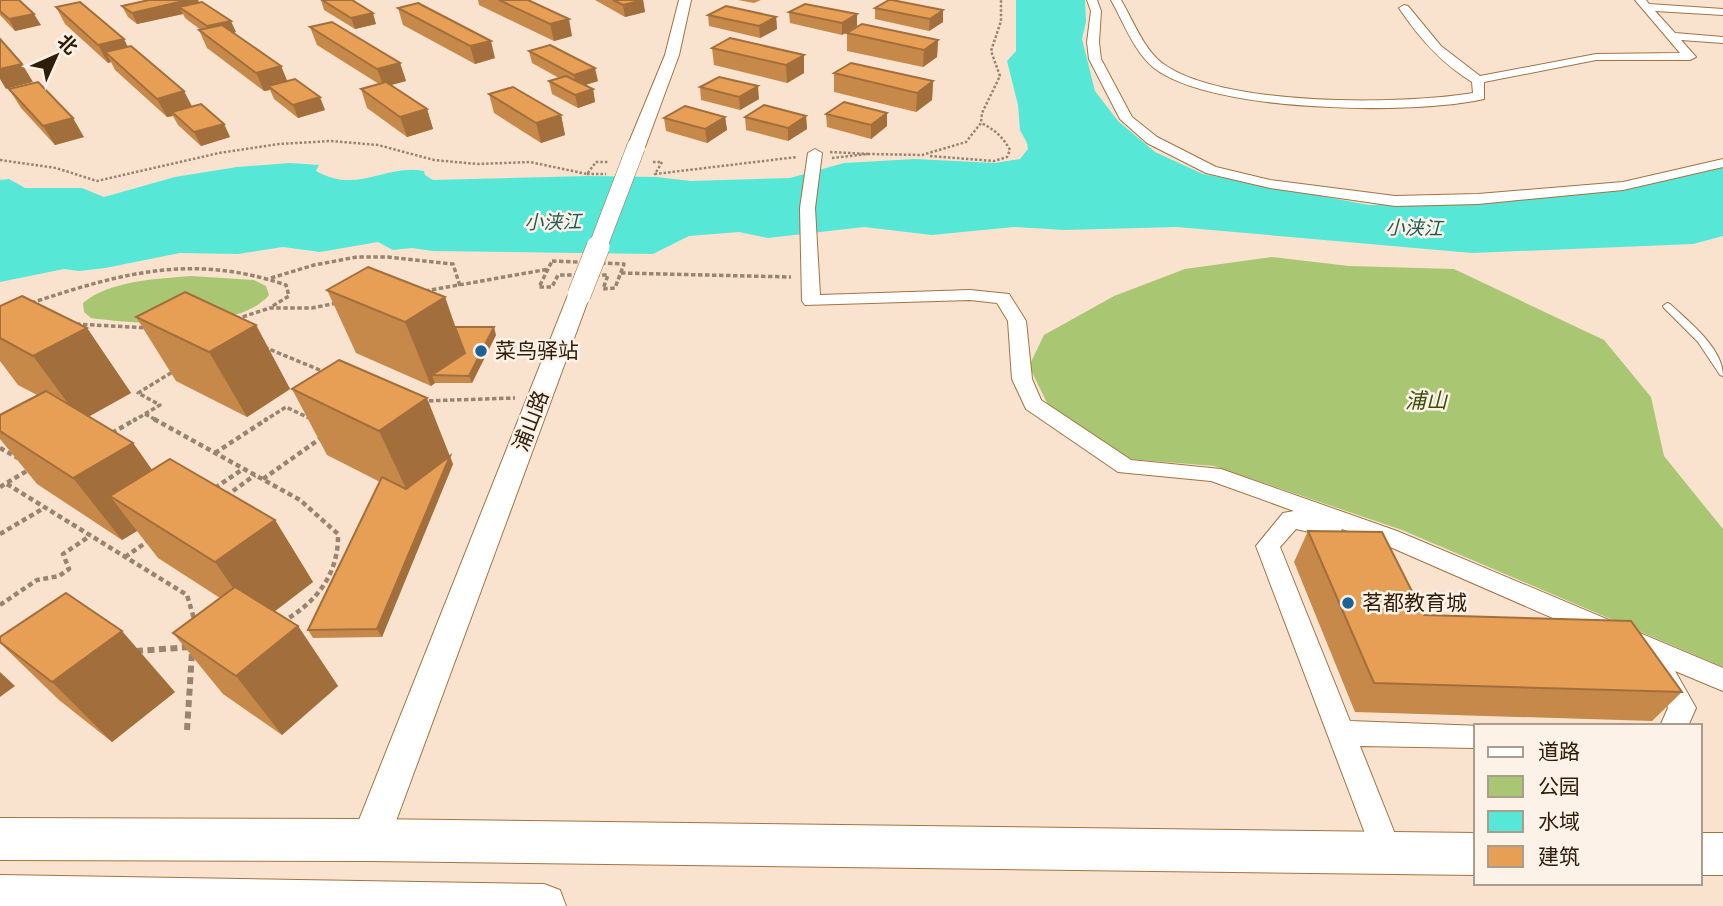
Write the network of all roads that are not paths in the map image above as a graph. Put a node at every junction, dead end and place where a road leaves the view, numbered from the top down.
1 (685, 0) edge
2 (1092, 0) edge
3 (1116, 0) edge
4 (1644, 3) edge
5 (1404, 8) dead end
6 (1723, 12) edge
7 (1673, 36) junction
8 (1723, 40) edge
9 (1478, 79) junction
10 (814, 159) road end
11 (1723, 163) edge
12 (579, 295) joint
13 (1667, 306) dead end
14 (1723, 373) edge
15 (1723, 680) edge
16 (1675, 724) edge
17 (1340, 733) junction
18 (1474, 736) edge
19 (0, 839) edge
20 (370, 840) junction
21 (1388, 854) junction
22 (1474, 854) edge
23 (1702, 854) edge
24 (1723, 854) edge
25 (0, 897) edge
26 (544, 906) edge

1 - 12 street, 浦山路, bridge
2 - 11 street
3 - 9 street
4 - 6 street
4 - 7 street
5 - 9 street
7 - 8 street
7 - 9 street
10 - 15 street
12 - 20 street, 浦山路
13 - 14 lane
16 - 17 street
17 - 18 street
17 - 21 street
19 - 20 main road
20 - 21 main road
21 - 22 main road
23 - 24 main road
25 - 26 main road

